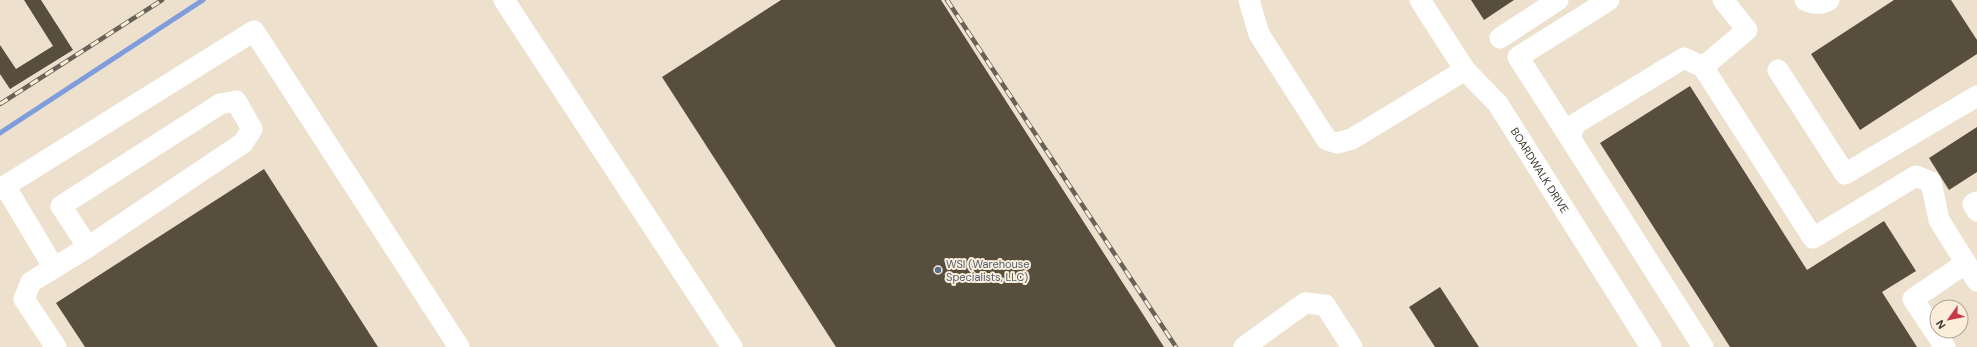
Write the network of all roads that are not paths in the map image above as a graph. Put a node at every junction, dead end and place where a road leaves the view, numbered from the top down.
1 (504, 0) edge
2 (1249, 0) edge
3 (1420, 0) edge
4 (1558, 0) edge
5 (1609, 0) edge
6 (1723, 0) edge
7 (1805, 0) edge
8 (1829, 0) edge
9 (1500, 38) dead end
10 (1703, 67) junction
11 (1465, 70) junction
12 (1778, 70) dead end
13 (1977, 96) edge
14 (1570, 138) junction
15 (2, 188) edge
16 (1977, 202) edge
17 (1977, 211) edge
18 (88, 247) junction
19 (54, 268) junction
20 (1972, 272) edge
21 (56, 347) edge
22 (459, 347) edge
23 (732, 347) edge
24 (1244, 347) edge
25 (1352, 347) edge
26 (1651, 347) edge
27 (1704, 347) edge
28 (1945, 347) edge

1 - 23 lane
2 - 11 lane
3 - 11 lane, BOARDWALK DRIVE
4 - 9 lane
5 - 14 lane
6 - 10 lane
7 - 8 lane
10 - 14 lane
10 - 20 lane
11 - 26 lane, BOARDWALK DRIVE
12 - 13 lane
14 - 27 lane
15 - 19 lane
15 - 22 lane
16 - 17 lane
18 - 18 lane
18 - 19 lane
19 - 21 lane
20 - 28 lane
24 - 25 lane

